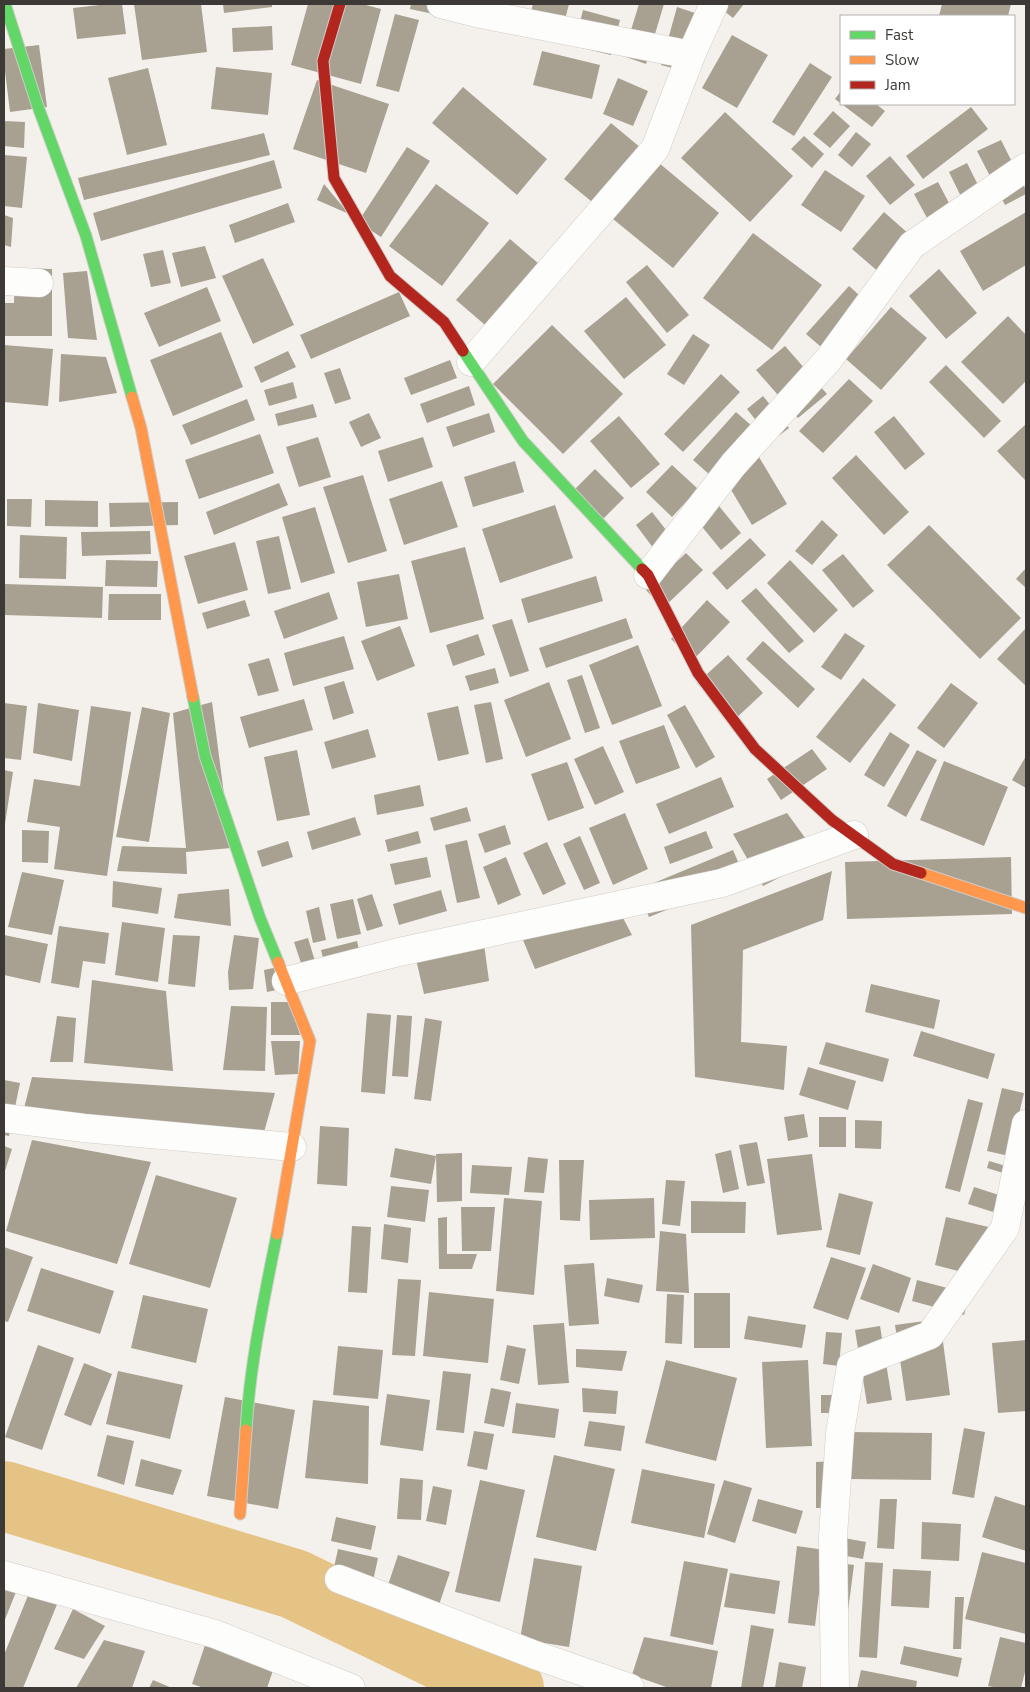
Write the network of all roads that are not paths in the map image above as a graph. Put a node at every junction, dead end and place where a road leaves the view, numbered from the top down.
1 (5, 4) edge
2 (340, 4) edge
3 (441, 4) edge
4 (714, 4) edge
5 (478, 8) edge
6 (691, 55) junction
7 (1026, 167) edge
8 (4, 281) edge
9 (39, 283) dead end
10 (470, 362) junction
11 (648, 575) junction
12 (854, 835) junction
13 (1026, 908) edge
14 (286, 981) junction
15 (4, 1118) edge
16 (1026, 1124) edge
17 (292, 1147) junction
18 (240, 1514) dead end
19 (4, 1575) edge
20 (339, 1579) dead end
21 (350, 1688) edge
22 (630, 1688) edge
23 (836, 1688) edge

1 - 14 street
2 - 10 street
3 - 5 street
4 - 6 street
5 - 6 street
6 - 10 street
7 - 11 street
8 - 9 street
10 - 11 street
11 - 12 street
12 - 13 street
12 - 14 street
14 - 17 street
15 - 17 street
16 - 23 street
17 - 18 street
19 - 21 street
20 - 22 street

